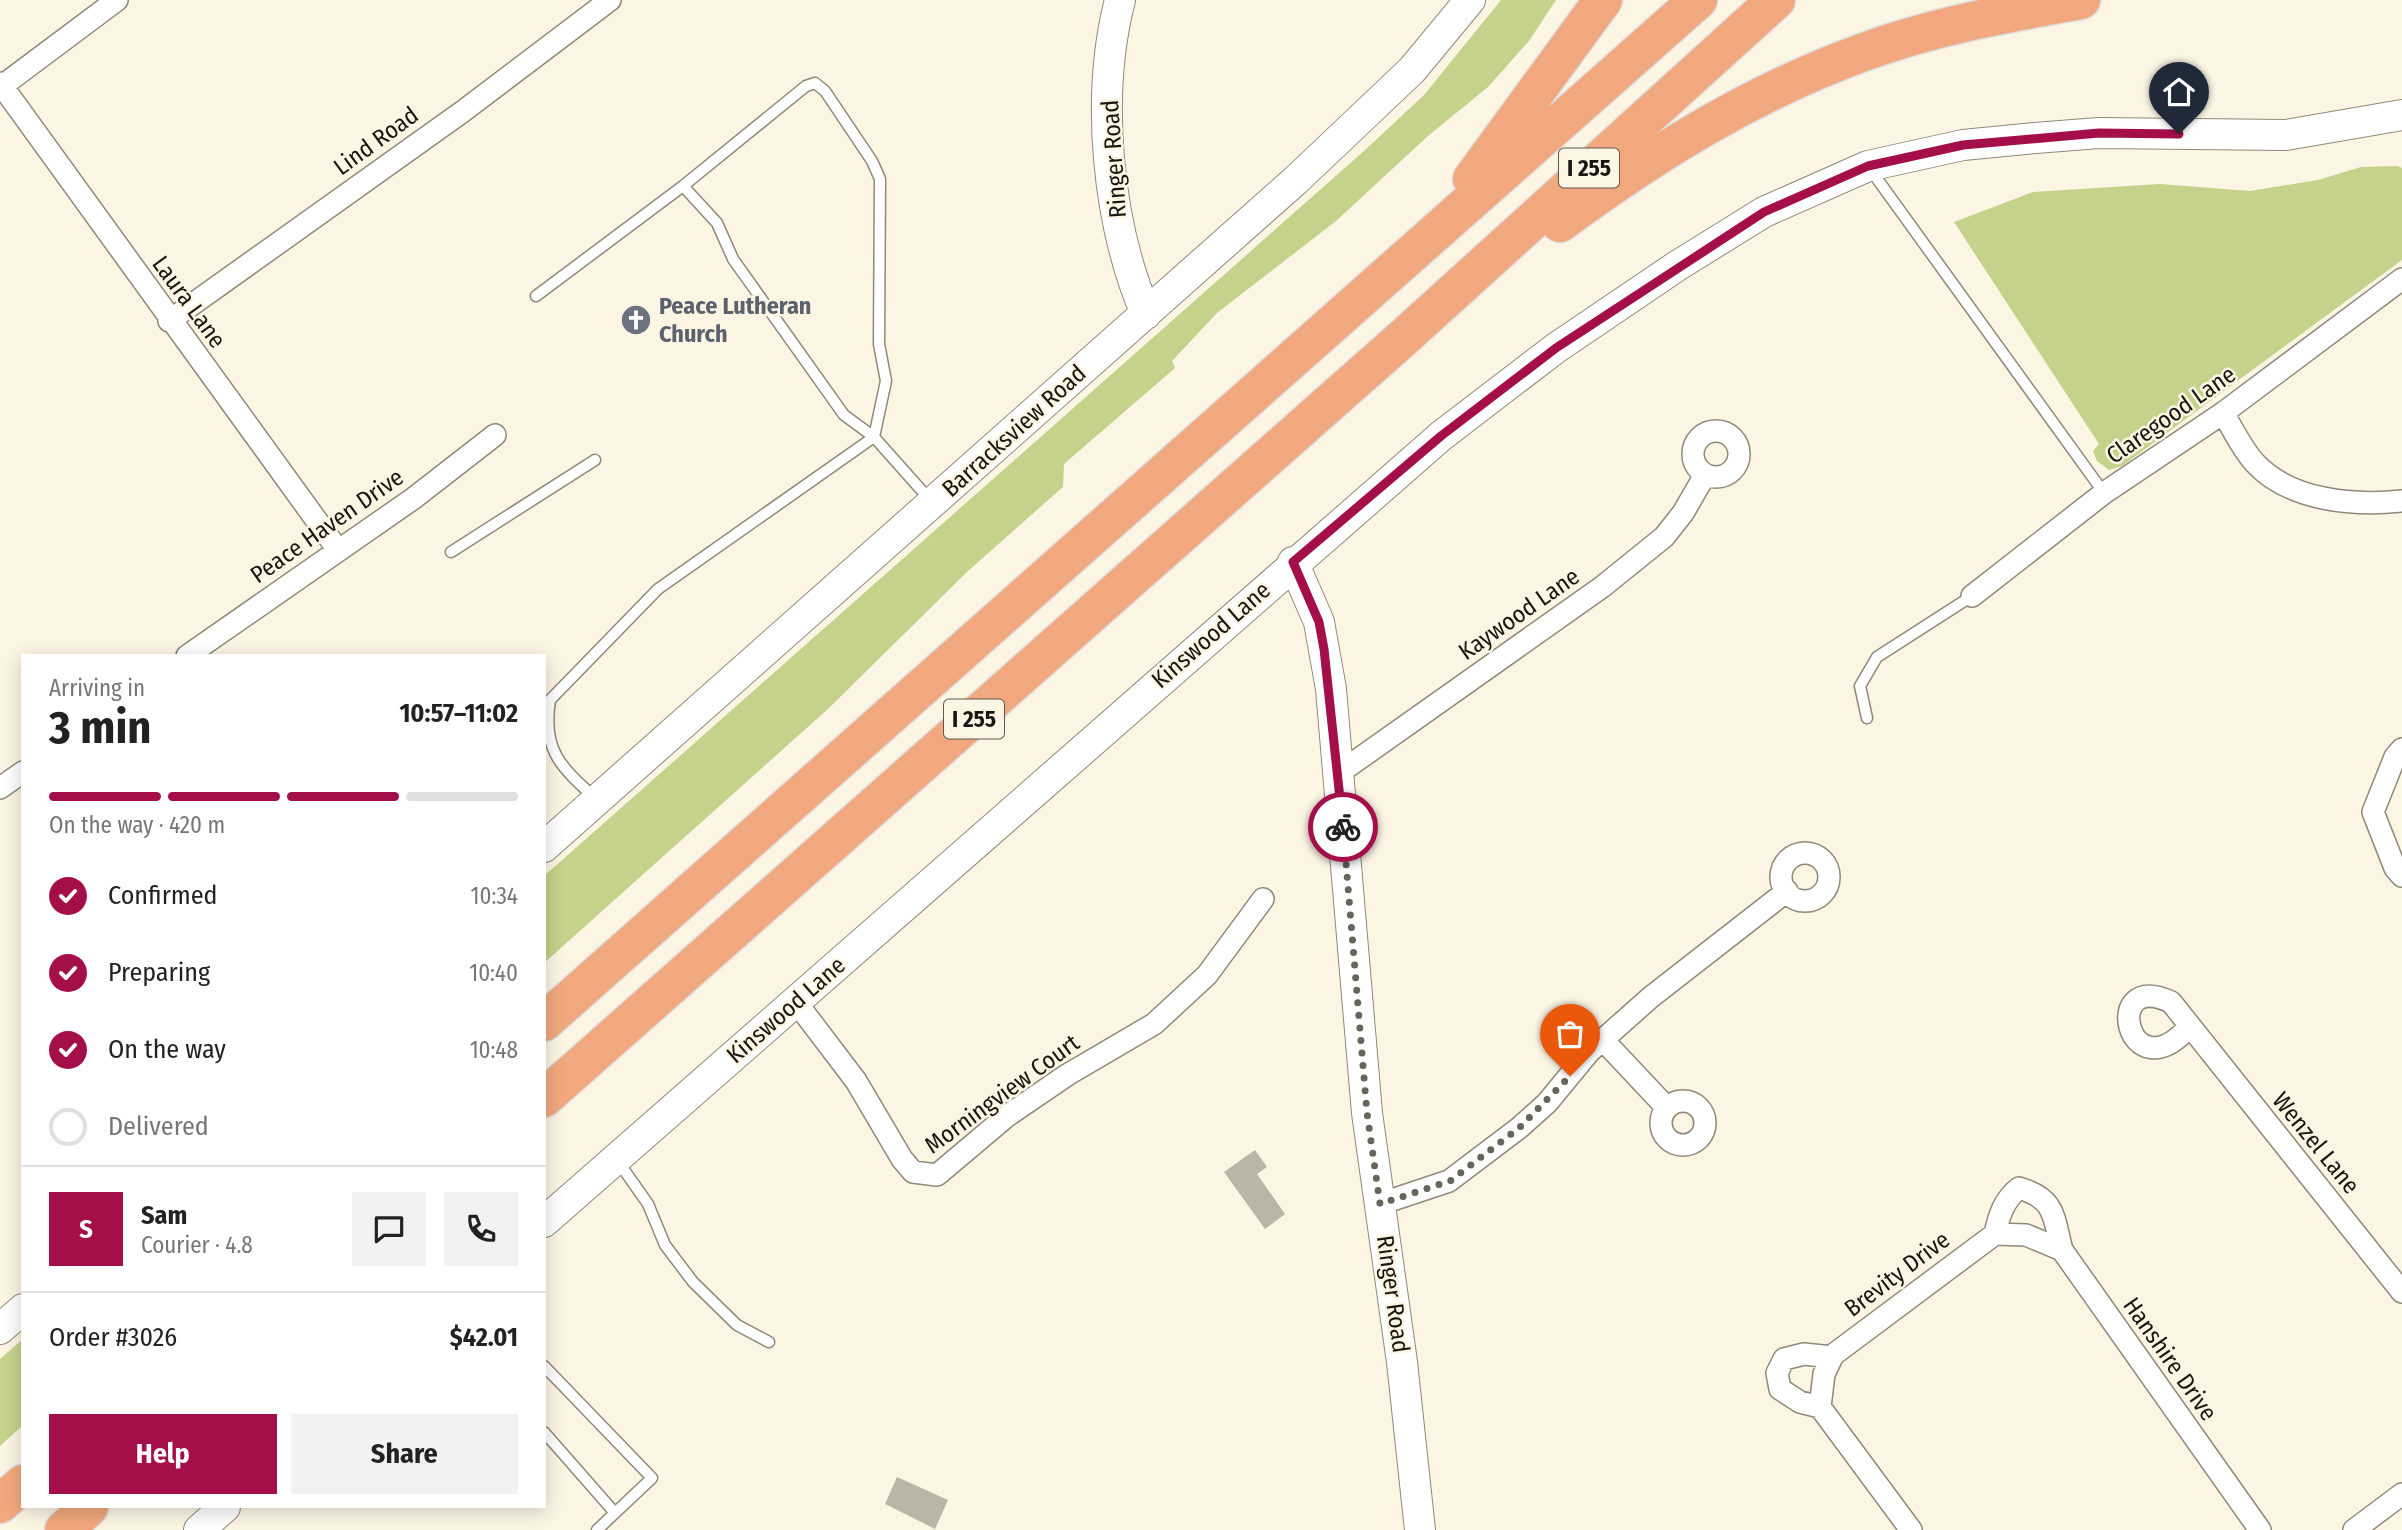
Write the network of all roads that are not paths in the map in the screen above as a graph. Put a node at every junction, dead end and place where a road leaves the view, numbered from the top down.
1 (117, 0) edge
2 (610, 0) edge
3 (1120, 0) edge
4 (1470, 0) edge
5 (1603, 0) edge
6 (1698, 0) edge
7 (1776, 0) edge
8 (2081, 0) edge
9 (1, 84) edge
10 (2402, 115) edge
11 (1868, 166) junction
12 (683, 186) junction
13 (1426, 241) junction
14 (2402, 279) edge
15 (536, 296) dead end
16 (1146, 314) junction
17 (169, 321) junction
18 (1403, 338) junction
19 (2223, 413) junction
20 (495, 435) dead end
21 (874, 437) junction
22 (596, 460) dead end
23 (1705, 475) dead end
24 (2104, 493) junction
25 (2402, 501) edge
26 (933, 503) junction
27 (338, 550) junction
28 (451, 552) dead end
29 (1293, 562) junction
30 (1972, 596) joint
31 (190, 654) edge
32 (1867, 718) dead end
33 (2402, 749) edge
34 (21, 773) edge
35 (1339, 773) junction
36 (0, 788) edge
37 (597, 800) junction
38 (546, 845) edge
39 (2402, 876) edge
40 (1787, 891) dead end
41 (1263, 900) dead end
42 (796, 1002) junction
43 (546, 1020) edge
44 (2189, 1027) dead end
45 (1604, 1041) junction
46 (546, 1096) edge
47 (1667, 1108) dead end
48 (616, 1158) junction
49 (1380, 1204) junction
50 (546, 1220) edge
51 (1995, 1234) junction
52 (2062, 1250) junction
53 (2402, 1292) edge
54 (21, 1311) edge
55 (0, 1329) edge
56 (769, 1342) dead end
57 (1832, 1357) junction
58 (546, 1368) edge
59 (1820, 1407) junction
60 (546, 1434) edge
61 (21, 1486) edge
62 (2402, 1494) edge
63 (0, 1504) edge
64 (88, 1508) edge
65 (224, 1508) edge
66 (615, 1513) junction
67 (64, 1530) edge
68 (199, 1530) edge
69 (597, 1530) edge
70 (1420, 1530) edge
71 (1911, 1530) edge
72 (2260, 1530) edge
73 (2354, 1530) edge

1 - 9 street
2 - 17 street, Lind Road
3 - 16 street, Ringer Road
4 - 16 street, Barracksview Road
5 - 13 highway
6 - 13 highway, I 255
7 - 18 highway, I 255
8 - 18 highway
9 - 17 street, Laura Lane
10 - 11 street, Kinswood Lane
11 - 24 lane
11 - 29 street, Kinswood Lane
12 - 15 lane
12 - 21 lane
12 - 21 lane
13 - 43 highway, I 255
14 - 19 street, Claregood Lane
16 - 26 street, Barracksview Road
17 - 27 street, Laura Lane
18 - 46 highway, I 255
19 - 24 street, Claregood Lane
19 - 25 street
20 - 27 street, Peace Haven Drive
21 - 26 lane
21 - 37 lane
22 - 28 lane
23 - 35 street, Kaywood Lane
24 - 30 street, Claregood Lane
26 - 37 street, Barracksview Road
27 - 31 street, Peace Haven Drive
29 - 35 street, Ringer Road
29 - 42 street, Kinswood Lane
30 - 32 lane
33 - 39 street
34 - 36 street
35 - 49 street, Ringer Road
37 - 38 street, Barracksview Road
40 - 45 street
41 - 42 street, Morningview Court
42 - 48 street, Kinswood Lane
44 - 53 street, Wenzel Lane
45 - 47 street
45 - 49 street
48 - 50 street, Kinswood Lane
48 - 56 lane
49 - 70 street, Ringer Road
51 - 52 street
51 - 52 street
51 - 57 street, Brevity Drive
52 - 72 street, Hanshire Drive
54 - 55 street
57 - 59 street
57 - 59 street
58 - 66 lane
59 - 71 street
60 - 66 lane
61 - 63 highway
62 - 73 street
64 - 67 highway
65 - 68 street
66 - 69 lane

